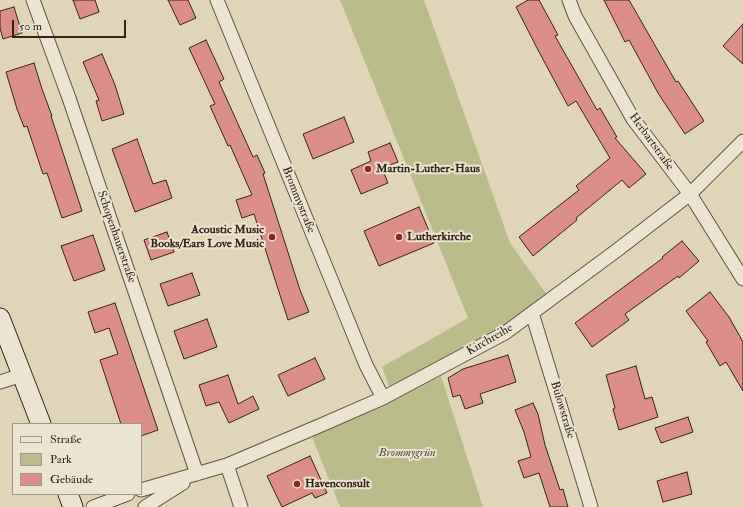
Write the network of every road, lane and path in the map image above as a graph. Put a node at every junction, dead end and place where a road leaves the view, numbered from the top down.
1 (33, 0) edge
2 (217, 0) edge
3 (569, 0) edge
4 (743, 141) edge
5 (690, 194) junction
6 (743, 279) edge
7 (532, 314) junction
8 (0, 318) edge
9 (22, 375) junction
10 (0, 382) edge
11 (383, 398) junction
12 (41, 423) edge
13 (227, 465) junction
14 (197, 474) junction
15 (142, 490) edge
16 (68, 495) edge
17 (125, 495) edge
18 (73, 507) edge
19 (93, 507) edge
20 (145, 507) edge
21 (241, 507) edge
22 (591, 507) edge

1 - 14 street, Schopenhauerstraße
2 - 11 street, Brommystraße
3 - 5 street, Herbartstraße
4 - 5 street, Kirchreihe
5 - 6 street, Herbartstraße
5 - 7 street, Kirchreihe
7 - 11 street, Kirchreihe
7 - 22 street, Bülowstraße
8 - 9 main road
9 - 10 street
9 - 12 main road
11 - 13 street, Kirchreihe
13 - 14 street, Kirchreihe
13 - 21 street
14 - 15 street, Kirchreihe
14 - 20 street, Kirchreihe
16 - 18 main road
17 - 19 street

